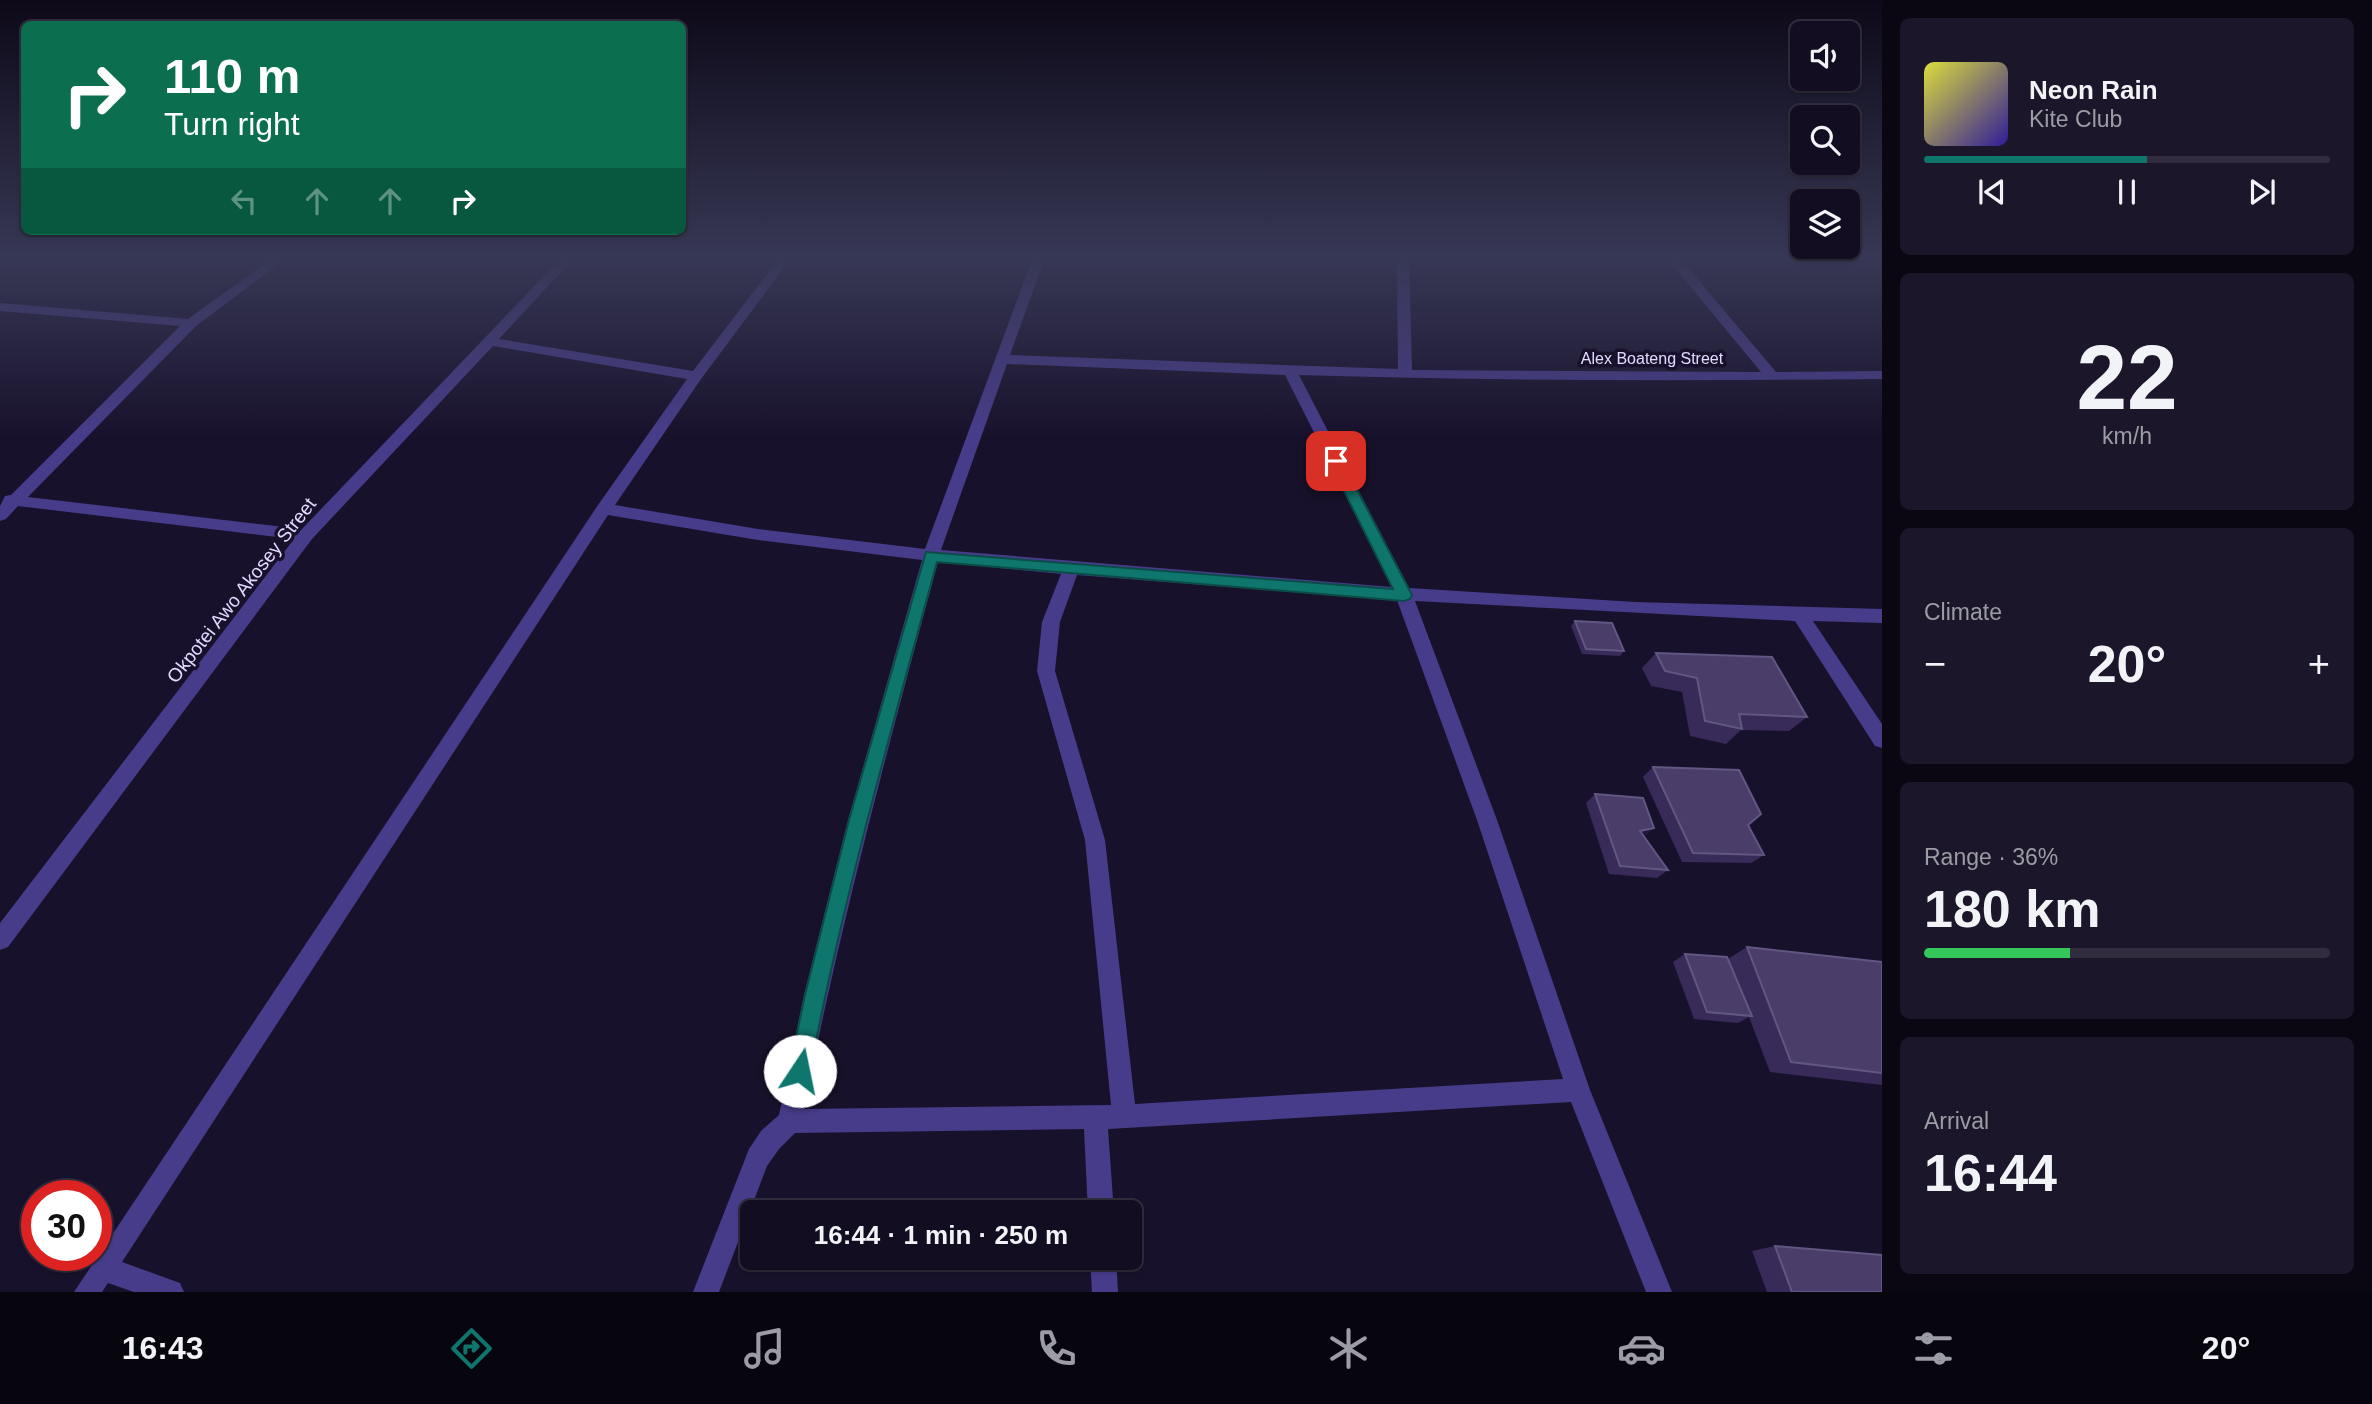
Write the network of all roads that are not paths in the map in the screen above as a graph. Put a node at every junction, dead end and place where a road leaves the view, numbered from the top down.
1 (123, 317) edge
2 (199, 317) edge
3 (512, 317) edge
4 (740, 317) edge
5 (1017, 317) edge
6 (1405, 317) edge
7 (1723, 317) edge
8 (191, 323) junction
9 (489, 341) junction
10 (1001, 359) junction
11 (1290, 371) junction
12 (1405, 374) junction
13 (1882, 375) edge
14 (696, 376) junction
15 (1772, 376) junction
16 (8, 500) edge
17 (604, 509) junction
18 (0, 515) edge
19 (306, 535) junction
20 (931, 556) junction
21 (1071, 569) junction
22 (1404, 595) junction
23 (1800, 615) junction
24 (1882, 616) edge
25 (1882, 740) edge
26 (0, 940) edge
27 (1578, 1090) junction
28 (1124, 1117) junction
29 (1095, 1118) junction
30 (790, 1121) junction
31 (1100, 1200) edge
32 (112, 1254) edge
33 (1104, 1270) edge
34 (101, 1271) edge
35 (112, 1271) edge
36 (87, 1292) edge
37 (171, 1292) edge
38 (706, 1292) edge
39 (1105, 1292) edge
40 (1659, 1292) edge

1 - 8 street
2 - 8 street
3 - 9 street, Okpotei Awo Akosey Street
4 - 14 street
5 - 10 street
6 - 12 street
7 - 15 street
8 - 16 street
9 - 14 street
9 - 19 street, Okpotei Awo Akosey Street
10 - 11 street, Alex Boateng Street
10 - 20 street
11 - 12 street, Alex Boateng Street
11 - 22 street
12 - 15 street, Alex Boateng Street
13 - 15 street, Alex Boateng Street
14 - 17 street
16 - 18 street
16 - 19 street
17 - 20 street
17 - 32 street
19 - 26 street, Okpotei Awo Akosey Street
20 - 21 street
20 - 30 street
21 - 22 street
21 - 28 street
22 - 23 street
22 - 27 street
23 - 24 street
23 - 25 street
27 - 28 street
27 - 40 street
28 - 29 street
29 - 30 street
29 - 31 street
30 - 38 street
33 - 39 street
34 - 36 street
35 - 37 street

